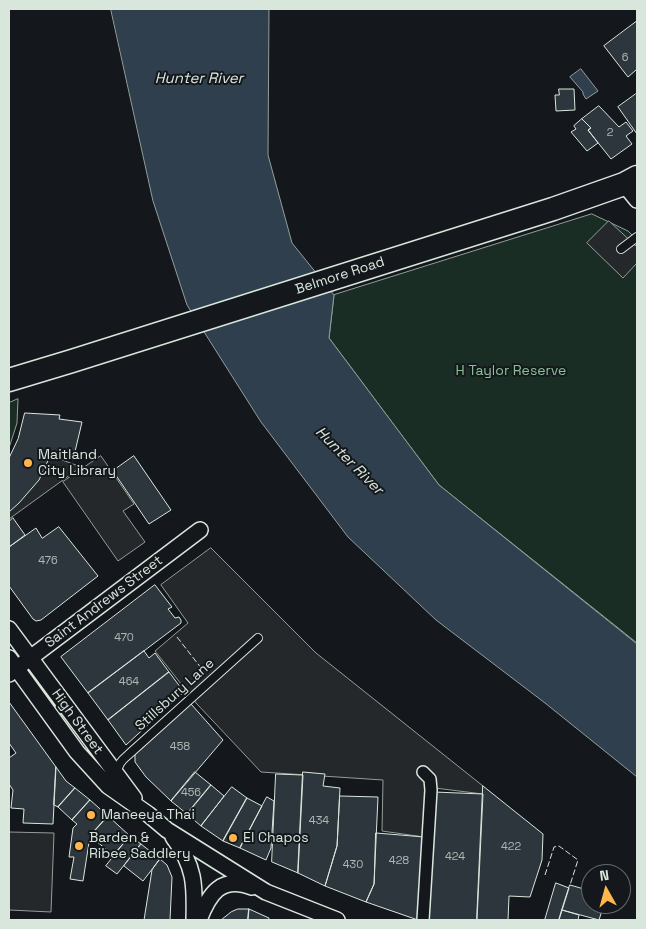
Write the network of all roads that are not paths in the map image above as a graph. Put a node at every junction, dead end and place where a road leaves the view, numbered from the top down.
1 (633, 187) edge
2 (637, 237) edge
3 (621, 249) dead end
4 (40, 370) junction
5 (9, 380) edge
6 (9, 387) edge
7 (200, 530) dead end
8 (9, 630) edge
9 (258, 638) dead end
10 (30, 658) junction
11 (11, 667) edge
12 (423, 772) dead end
13 (117, 777) junction
14 (148, 814) junction
15 (167, 830) junction
16 (266, 892) junction
17 (194, 920) edge
18 (199, 920) edge
19 (337, 920) edge
20 (423, 920) edge

1 - 4 main road, Belmore Road
2 - 3 lane
4 - 5 main road, Belmore Road
4 - 6 main road, Belmore Road
7 - 10 street, Saint Andrews Street
8 - 10 street, High Street
9 - 13 lane, Stillsbury Lane
10 - 11 street, Saint Andrews Street
10 - 13 street, High Street
11 - 14 street, High Street
12 - 20 street
13 - 14 street, High Street
14 - 15 street, High Street
15 - 16 street, High Street
15 - 17 street
16 - 18 street
16 - 19 street, High Street

